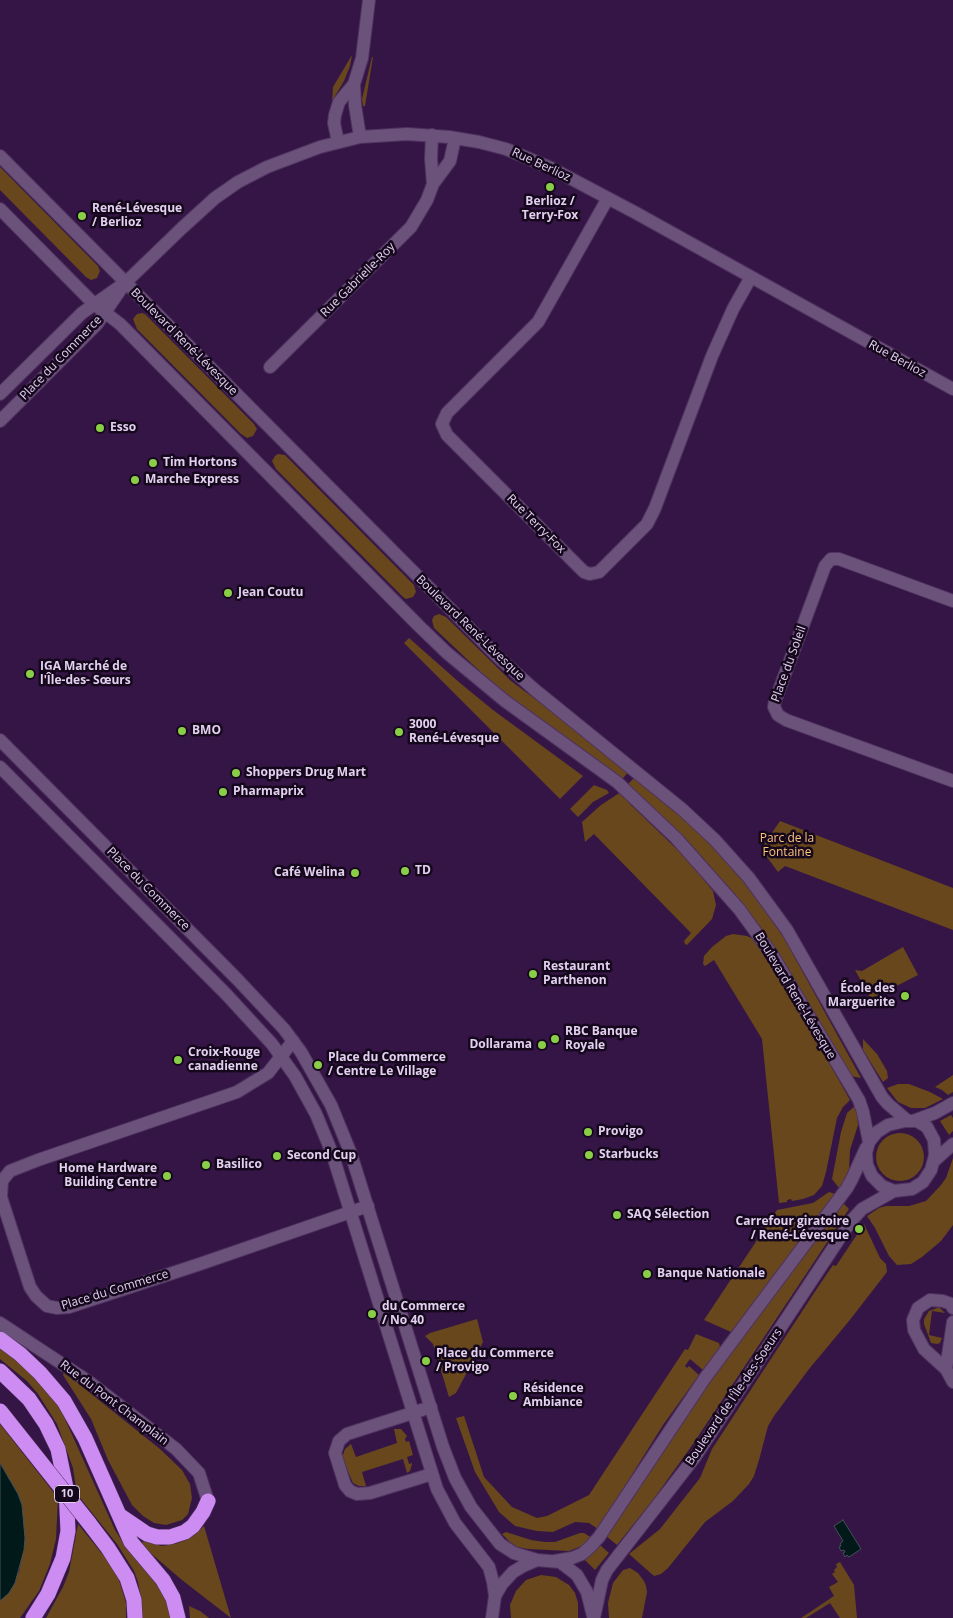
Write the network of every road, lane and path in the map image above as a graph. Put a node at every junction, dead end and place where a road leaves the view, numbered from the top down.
1 (369, 0) edge
2 (354, 84) junction
3 (432, 135) junction
4 (360, 138) junction
5 (455, 138) junction
6 (338, 142) junction
7 (0, 156) edge
8 (433, 184) junction
9 (608, 198) junction
10 (0, 209) edge
11 (752, 277) junction
12 (125, 283) junction
13 (94, 304) junction
14 (105, 312) junction
15 (270, 367) dead end
16 (953, 389) edge
17 (0, 394) edge
18 (0, 421) edge
19 (953, 601) edge
20 (0, 740) edge
21 (0, 767) edge
22 (953, 781) edge
23 (293, 1041) junction
24 (282, 1056) junction
25 (953, 1103) edge
26 (910, 1121) junction
27 (953, 1144) edge
28 (868, 1145) junction
29 (934, 1161) junction
30 (894, 1191) junction
31 (368, 1206) junction
32 (351, 1212) junction
33 (953, 1308) edge
34 (953, 1322) edge
35 (0, 1323) edge
36 (0, 1339) edge
37 (946, 1370) junction
38 (0, 1371) edge
39 (953, 1382) edge
40 (431, 1407) junction
41 (0, 1410) edge
42 (413, 1412) junction
43 (432, 1474) junction
44 (208, 1501) joint
45 (119, 1515) junction
46 (536, 1560) junction
47 (555, 1561) junction
48 (495, 1596) junction
49 (490, 1616) edge
50 (33, 1618) edge
51 (135, 1618) edge
52 (178, 1618) edge
53 (594, 1618) edge

1 - 2 street
2 - 4 street
2 - 6 street
3 - 4 street, Rue Berlioz
3 - 5 street, Rue Berlioz
3 - 8 street, Rue Gabrielle-Roy
4 - 6 street, Rue Berlioz
5 - 8 street, Rue Gabrielle-Roy
5 - 9 street, Rue Berlioz
6 - 12 street, Rue Berlioz
7 - 12 street, Boulevard René-Lévesque
8 - 15 street, Rue Gabrielle-Roy
9 - 11 street, Rue Berlioz
9 - 11 street, Rue Terry-Fox
10 - 13 street, Boulevard René-Lévesque
11 - 16 street, Rue Berlioz
12 - 13 street, Place du Commerce
12 - 14 street, Place du Commerce
12 - 26 street, Boulevard René-Lévesque
13 - 14 street, Boulevard René-Lévesque
13 - 17 street, Place du Commerce
14 - 18 street, Place du Commerce
14 - 28 street, Boulevard René-Lévesque
19 - 22 street, Place du Soleil
20 - 23 street, Place du Commerce
21 - 24 street, Place du Commerce
23 - 24 street, Place du Commerce
23 - 31 street, Place du Commerce
24 - 32 street, Place du Commerce
24 - 32 street, Place du Commerce
25 - 26 street
26 - 28 street
26 - 29 street
27 - 29 street
28 - 30 street
28 - 47 street
29 - 30 street
30 - 53 street, Boulevard de l'Île-des-Soeurs
31 - 32 street, Place du Commerce
31 - 40 street, Place du Commerce
32 - 42 street, Place du Commerce
33 - 37 street
34 - 37 street
35 - 44 street, Rue du Pont Champlain
36 - 45 highway
37 - 39 street
38 - 50 highway, 10
40 - 42 street
40 - 46 street, Place du Commerce
41 - 51 highway, bridge
42 - 43 street, Place du Commerce
42 - 43 street
43 - 48 street, Place du Commerce
44 - 45 highway
45 - 52 highway
46 - 47 street
46 - 48 street
47 - 53 street
48 - 49 street

